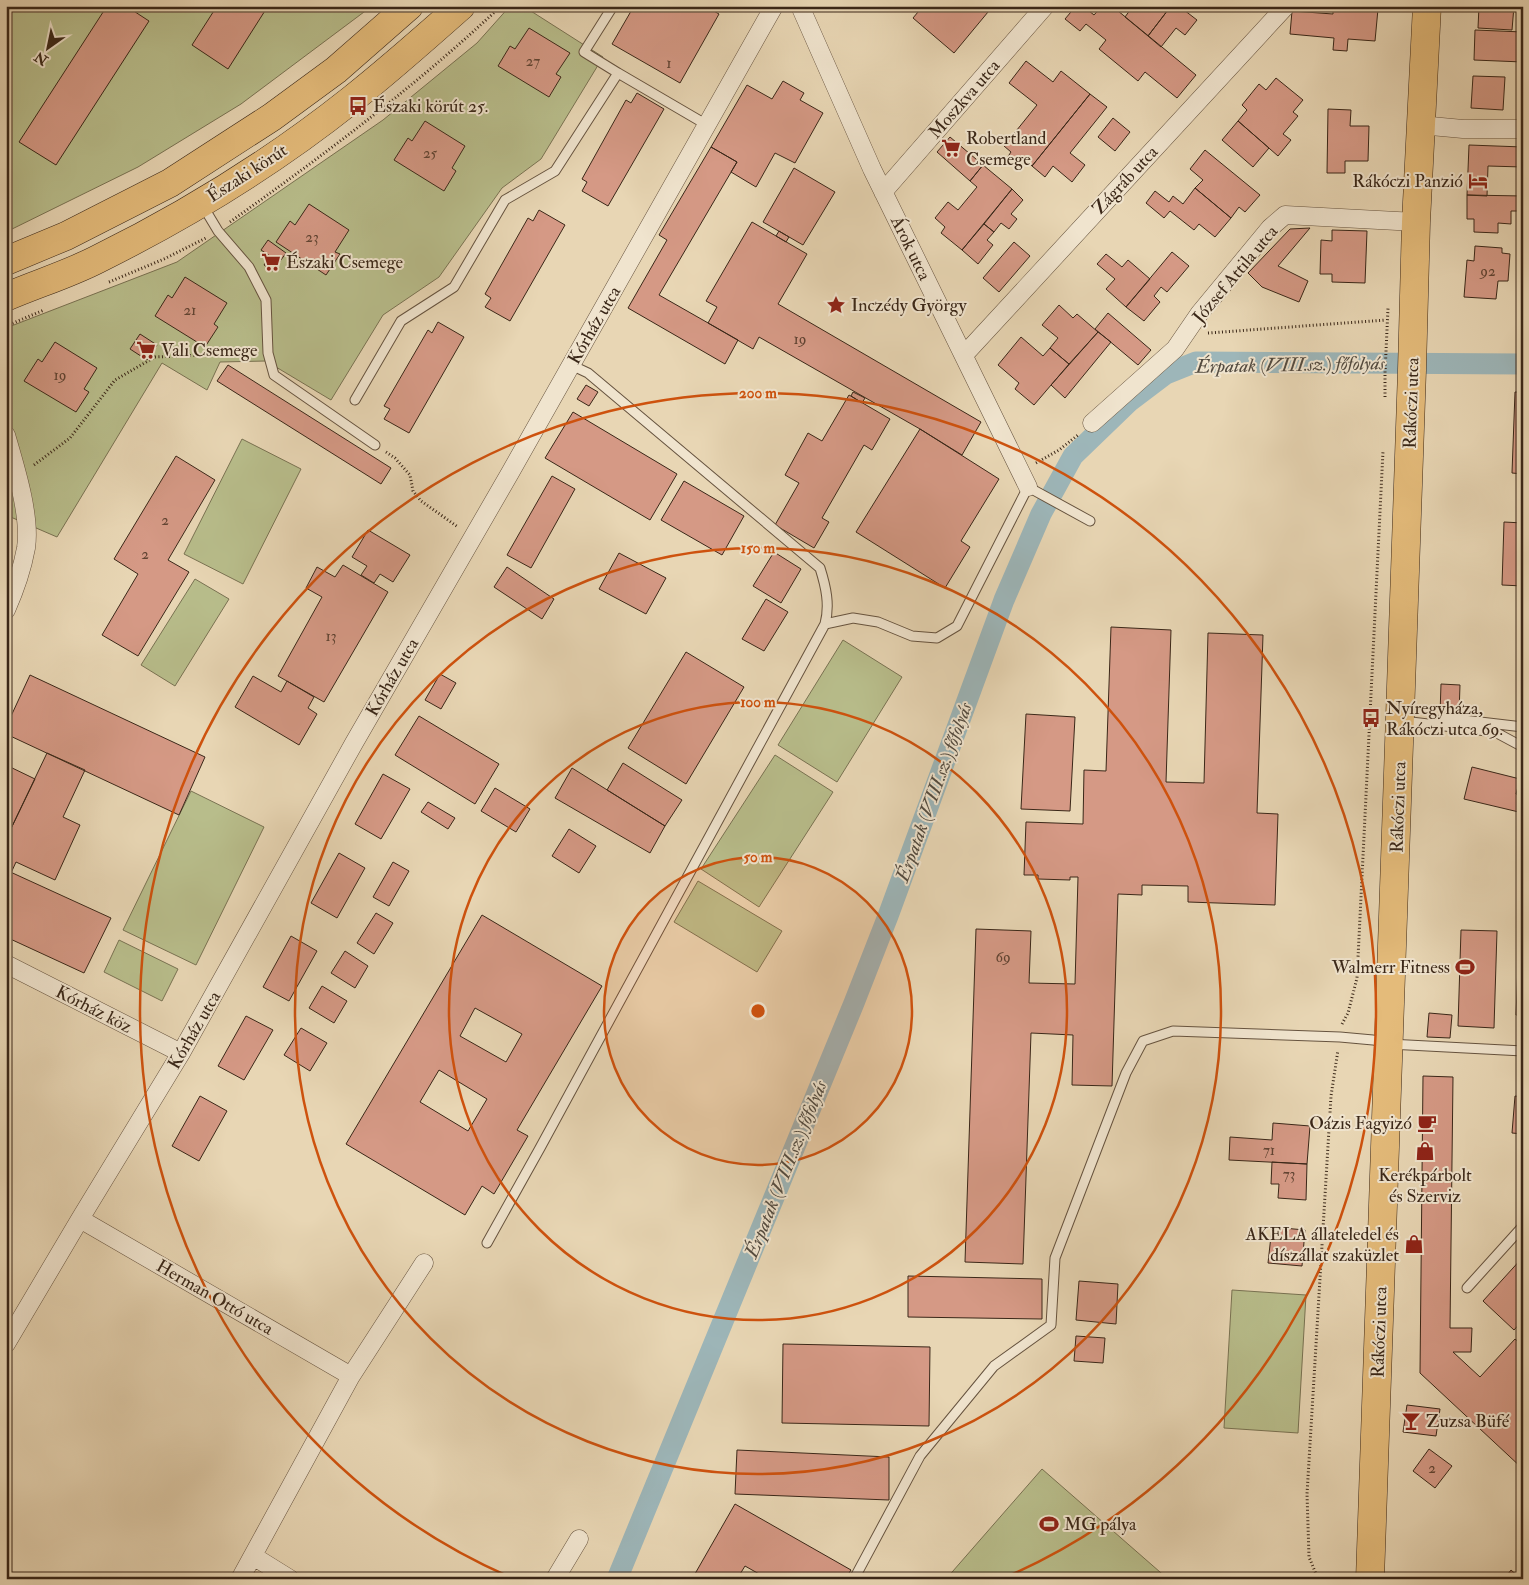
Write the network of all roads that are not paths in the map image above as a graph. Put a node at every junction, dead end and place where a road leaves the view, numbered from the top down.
1 (409, 6) edge
2 (461, 6) edge
3 (613, 6) edge
4 (774, 6) edge
5 (800, 6) edge
6 (1045, 6) edge
7 (1286, 6) edge
8 (1427, 6) edge
9 (618, 73) junction
10 (707, 125) junction
11 (1420, 125) junction
12 (1523, 129) edge
13 (883, 192) junction
14 (201, 204) junction
15 (1416, 222) junction
16 (6, 261) edge
17 (6, 296) edge
18 (964, 354) junction
19 (572, 364) junction
20 (355, 400) dead end
21 (1092, 423) road end
22 (6, 435) edge
23 (374, 445) road end
24 (1028, 487) junction
25 (1090, 521) dead end
26 (6, 610) edge
27 (825, 624) junction
28 (1400, 721) junction
29 (1430, 724) junction
30 (1523, 727) edge
31 (1523, 746) edge
32 (6, 964) edge
33 (1390, 1044) junction
34 (1523, 1051) edge
35 (181, 1053) junction
36 (80, 1218) junction
37 (1523, 1226) edge
38 (487, 1242) dead end
39 (424, 1263) dead end
40 (1467, 1288) dead end
41 (6, 1344) edge
42 (351, 1376) junction
43 (579, 1539) dead end
44 (253, 1556) junction
45 (240, 1579) edge
46 (290, 1579) edge
47 (555, 1579) edge
48 (854, 1579) edge
49 (1370, 1579) edge

1 - 16 main road, Északi körút
2 - 14 main road, Északi körút
3 - 9 lane
4 - 10 street, Kórház utca
5 - 13 street, Árok utca
6 - 13 street, Moszkva utca
7 - 18 street, Zágráb utca
8 - 11 main road, Rákóczi utca
9 - 10 lane
9 - 20 lane
10 - 19 street, Kórház utca
11 - 12 street
11 - 15 main road, Rákóczi utca
13 - 18 street, Árok utca
14 - 17 main road, Északi körút
14 - 23 lane
15 - 21 street, József Attila utca
15 - 28 main road, Rákóczi utca
18 - 24 street, Árok utca
19 - 27 lane
19 - 35 street, Kórház utca
22 - 26 street
24 - 25 lane
24 - 27 lane
27 - 38 lane
28 - 29 lane
28 - 33 main road, Rákóczi utca
29 - 30 lane
29 - 31 lane
32 - 35 street, Kórház köz
33 - 34 lane
33 - 48 lane
33 - 49 main road, Rákóczi utca
35 - 36 street, Kórház utca
36 - 41 street, Kórház utca
36 - 42 street, Herman Ottó utca
37 - 40 lane
39 - 42 street
42 - 44 street
43 - 47 street
44 - 45 street
44 - 46 street

